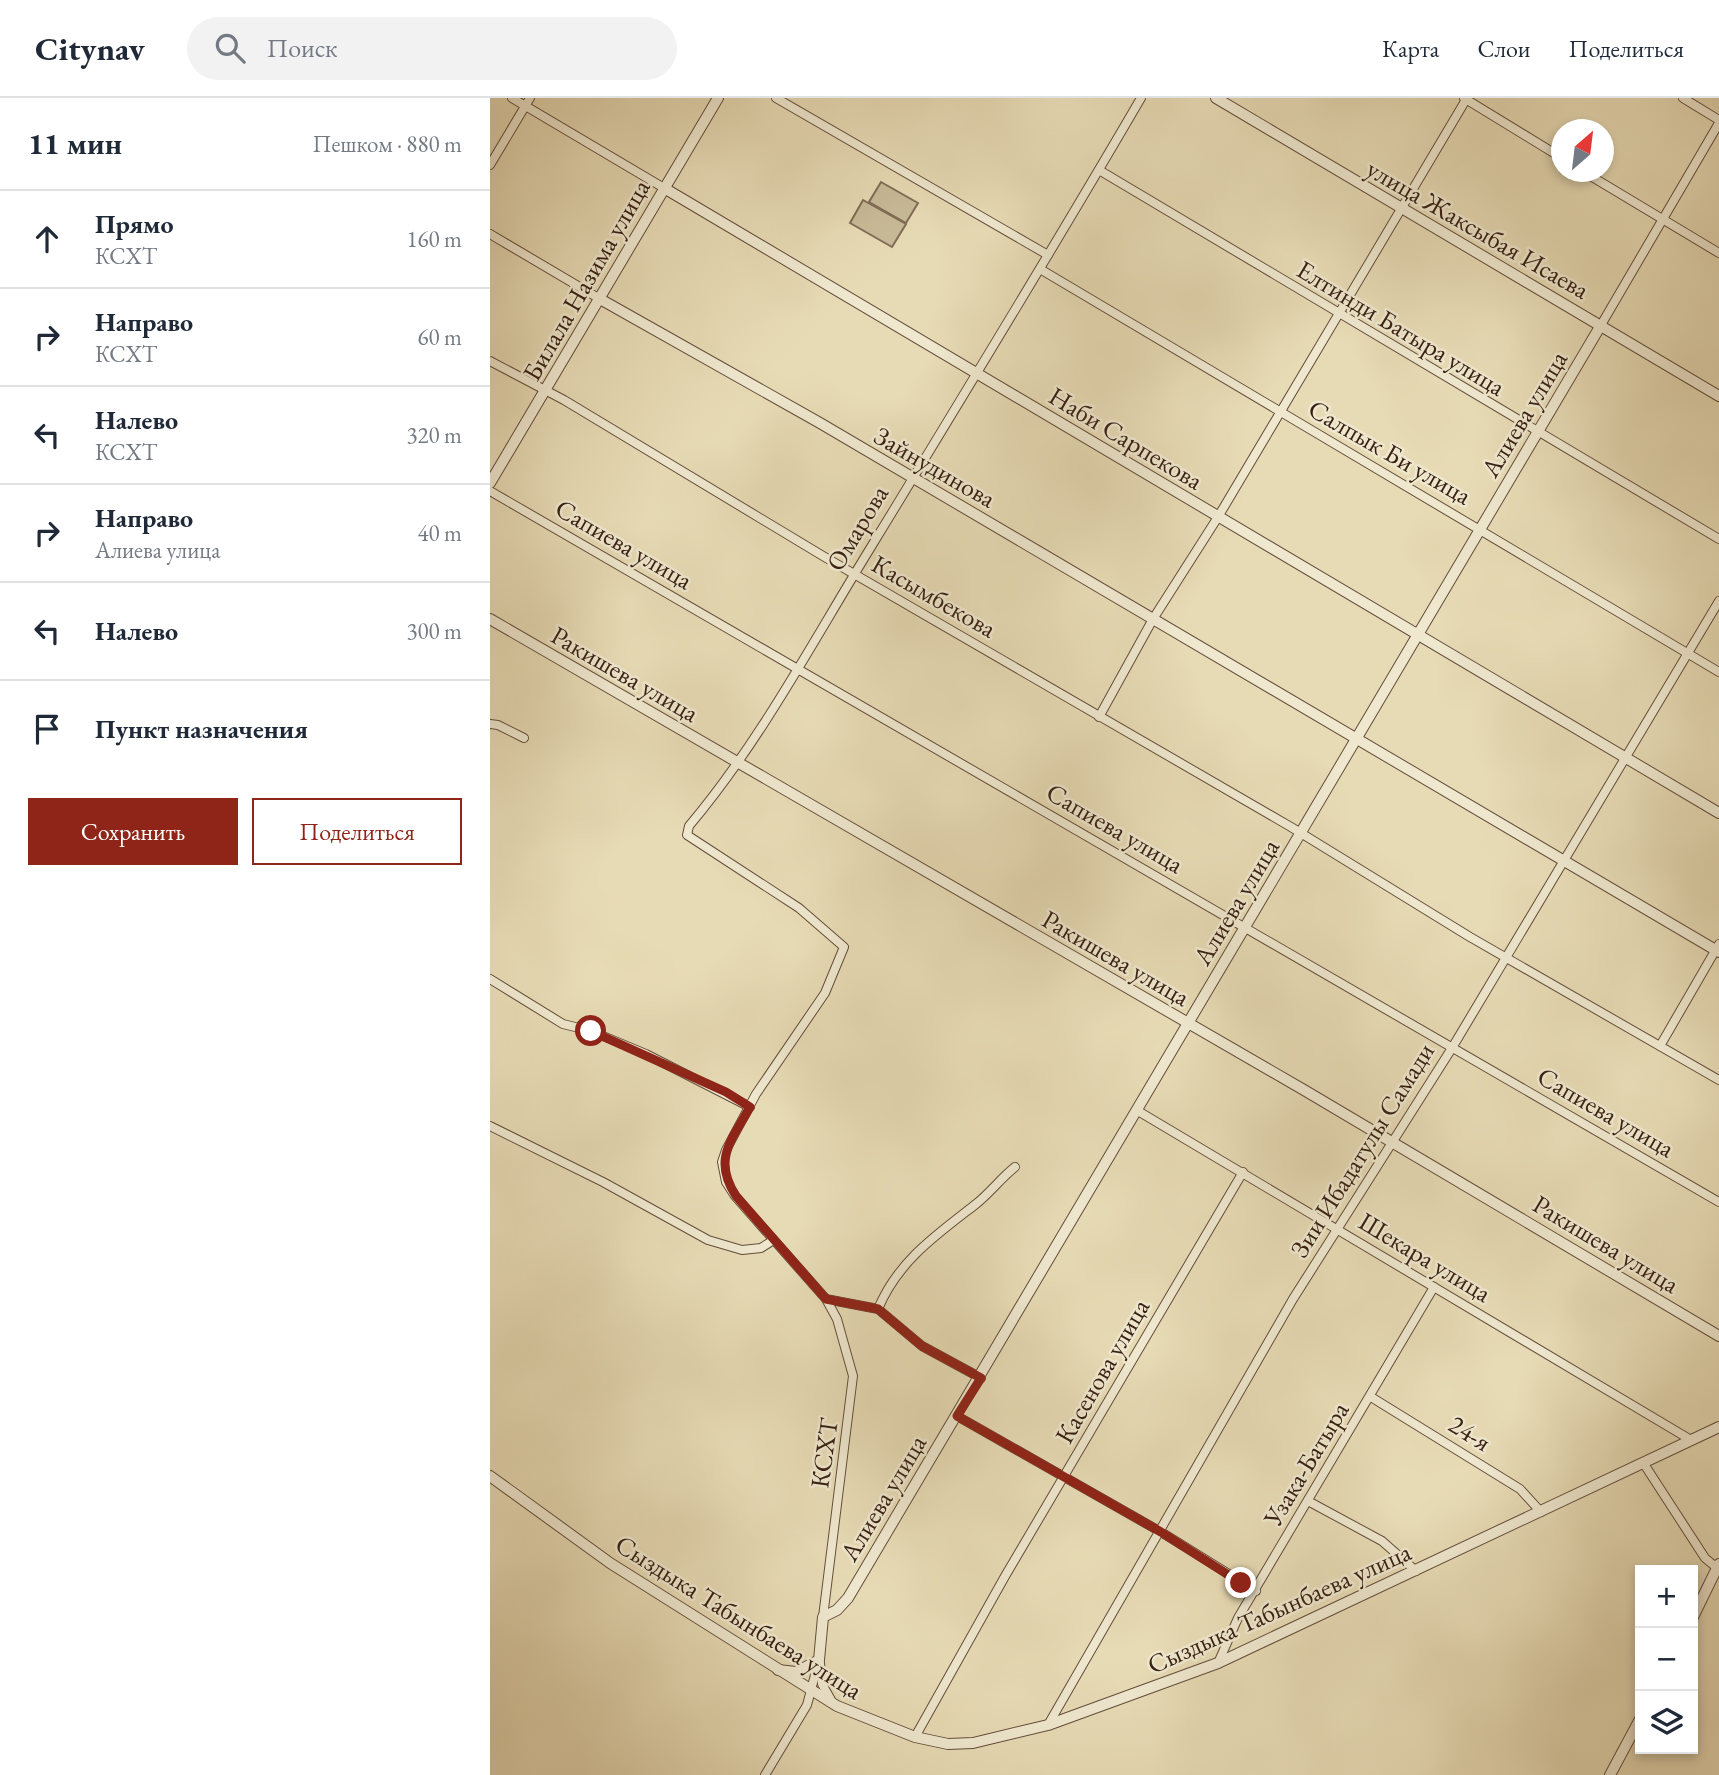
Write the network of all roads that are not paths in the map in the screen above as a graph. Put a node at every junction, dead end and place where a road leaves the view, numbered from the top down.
1 (512, 98) edge
2 (718, 98) edge
3 (776, 98) edge
4 (1141, 98) edge
5 (1216, 98) edge
6 (1683, 98) edge
7 (1466, 99) edge
8 (527, 102) edge
9 (1719, 121) edge
10 (1551, 151) edge
11 (490, 165) edge
12 (1099, 170) junction
13 (1601, 182) edge
14 (664, 188) junction
15 (1402, 209) junction
16 (1664, 220) junction
17 (490, 234) edge
18 (1719, 253) edge
19 (1048, 256) junction
20 (1040, 269) junction
21 (600, 299) junction
22 (1338, 313) junction
23 (1601, 325) junction
24 (490, 361) edge
25 (978, 375) junction
26 (547, 392) junction
27 (1719, 396) edge
28 (1279, 412) junction
29 (1536, 433) junction
30 (912, 478) junction
31 (490, 483) edge
32 (490, 491) edge
33 (1218, 517) junction
34 (1480, 530) junction
35 (1719, 539) edge
36 (854, 574) junction
37 (1719, 601) edge
38 (1153, 619) junction
39 (490, 620) edge
40 (1417, 635) junction
41 (1689, 653) junction
42 (797, 668) junction
43 (1719, 671) edge
44 (1099, 717) junction
45 (490, 724) edge
46 (524, 738) dead end
47 (1357, 739) junction
48 (1626, 758) junction
49 (737, 763) junction
50 (1719, 813) edge
51 (1301, 834) junction
52 (1563, 862) junction
53 (1247, 927) junction
54 (1718, 949) edge
55 (1507, 957) junction
56 (490, 979) edge
57 (1188, 1024) junction
58 (1660, 1046) junction
59 (1452, 1048) junction
60 (1719, 1080) edge
61 (750, 1107) junction
62 (1138, 1111) junction
63 (490, 1126) edge
64 (1391, 1143) junction
65 (1015, 1167) dead end
66 (1243, 1172) junction
67 (1719, 1202) edge
68 (1339, 1230) junction
69 (772, 1241) junction
70 (1434, 1287) junction
71 (826, 1299) junction
72 (878, 1309) junction
73 (1719, 1336) edge
74 (981, 1378) junction
75 (1371, 1397) junction
76 (957, 1416) junction
77 (1719, 1427) edge
78 (1691, 1440) junction
79 (1644, 1464) junction
80 (490, 1476) edge
81 (1064, 1478) junction
82 (1308, 1501) junction
83 (1541, 1513) junction
84 (1161, 1532) junction
85 (1718, 1566) edge
86 (1416, 1571) junction
87 (1255, 1591) junction
88 (1698, 1607) edge
89 (823, 1617) junction
90 (819, 1660) junction
91 (1218, 1663) junction
92 (778, 1670) junction
93 (809, 1690) junction
94 (837, 1706) junction
95 (1048, 1725) junction
96 (1635, 1728) edge
97 (915, 1737) junction
98 (765, 1775) edge
99 (1610, 1775) edge

1 - 8 street, Наби Сарпекова
2 - 14 street, Билала Назима улица
3 - 19 street
4 - 12 street, Омарова
5 - 15 street, улица Жаксыбая Исаева
6 - 9 street
7 - 10 street
7 - 15 street
8 - 11 street
8 - 14 street, Наби Сарпекова
9 - 16 street, Алиева улица
12 - 19 street, Омарова
12 - 22 street, Елтинди Батыра улица
13 - 16 street
14 - 21 street, Билала Назима улица
14 - 25 street, Наби Сарпекова
15 - 22 street
15 - 23 street, улица Жаксыбая Исаева
16 - 18 street
16 - 23 street, Алиева улица
17 - 21 street, Зайнудинова
19 - 20 street, Омарова
20 - 25 street, Омарова
20 - 28 street, Салпык Би улица
21 - 26 street, Билала Назима улица
21 - 30 street, Зайнудинова
22 - 28 street
22 - 29 street, Елтинди Батыра улица
23 - 27 street, улица Жаксыбая Исаева
23 - 29 street, Алиева улица
24 - 26 street, Касымбекова
25 - 30 street, Омарова
25 - 33 street, Наби Сарпекова
26 - 31 street, Билала Назима улица
26 - 36 street, Касымбекова
28 - 33 street
28 - 34 street, Салпык Би улица
29 - 34 street, Алиева улица
29 - 35 street, Елтинди Батыра улица
30 - 36 street, Омарова
30 - 38 street, Зайнудинова
32 - 42 street, Сапиева улица
33 - 38 street
33 - 40 street, Наби Сарпекова
34 - 40 street, Алиева улица
34 - 41 street, Салпык Би улица
36 - 42 street, Омарова
36 - 44 street, Касымбекова
37 - 41 street, Зии Ибадатулы Самади
38 - 44 street
38 - 47 street, Зайнудинова
39 - 49 street, Ракишева улица
40 - 47 street, Алиева улица
40 - 48 street, Наби Сарпекова
41 - 43 street, Салпык Би улица
41 - 48 street, Зии Ибадатулы Самади
42 - 49 street, Омарова
42 - 53 street, Сапиева улица
44 - 51 street, Касымбекова
45 - 46 street
47 - 51 street, Алиева улица
47 - 52 street, Зайнудинова
48 - 50 street, Наби Сарпекова
48 - 52 street, Зии Ибадатулы Самади
49 - 57 street, Ракишева улица
49 - 61 street, Омарова
51 - 53 street, Алиева улица
51 - 55 street, Касымбекова
52 - 54 street, Зайнудинова
52 - 55 street, Зии Ибадатулы Самади
53 - 57 street, Алиева улица
53 - 59 street, Сапиева улица
54 - 58 street
55 - 58 street, Касымбекова
55 - 59 street, Зии Ибадатулы Самади
56 - 61 street
57 - 62 street, Алиева улица
57 - 64 street, Ракишева улица
58 - 60 street, Касымбекова
59 - 64 street, Зии Ибадатулы Самади
59 - 67 street, Сапиева улица
61 - 69 street, КСХТ
62 - 66 street, Шекара улица
62 - 74 street, Алиева улица
63 - 69 street
64 - 68 street, Зии Ибадатулы Самади
64 - 73 street, Ракишева улица
65 - 72 street
66 - 68 street, Шекара улица
66 - 81 street, Касенова улица
68 - 70 street, Шекара улица
68 - 84 street, Зии Ибадатулы Самади
69 - 71 street, КСХТ
70 - 75 street, Узака-Батыра
70 - 78 street, Шекара улица
71 - 72 street
71 - 89 street, КСХТ
72 - 74 street
74 - 76 street, Алиева улица
75 - 82 street, Узака-Батыра
75 - 83 street, 24-я
76 - 81 street
76 - 89 street, Алиева улица
77 - 78 street, Сыздыка Табынбаева улица
78 - 79 street, Сыздыка Табынбаева улица
79 - 83 street, Сыздыка Табынбаева улица
79 - 85 street
80 - 92 street, Сыздыка Табынбаева улица
81 - 84 street
81 - 97 street, Касенова улица
82 - 86 street
82 - 87 street, Узака-Батыра
83 - 86 street, Сыздыка Табынбаева улица
84 - 87 street
84 - 95 street, Зии Ибадатулы Самади
85 - 88 street
86 - 91 street, Сыздыка Табынбаева улица
87 - 91 street, Узака-Батыра
89 - 90 street
90 - 92 street
90 - 93 street
90 - 94 street
91 - 95 street, Сыздыка Табынбаева улица
92 - 93 street, Сыздыка Табынбаева улица
93 - 94 street, Сыздыка Табынбаева улица
93 - 98 street
94 - 97 street, Сыздыка Табынбаева улица
95 - 97 street, Сыздыка Табынбаева улица
96 - 99 street

